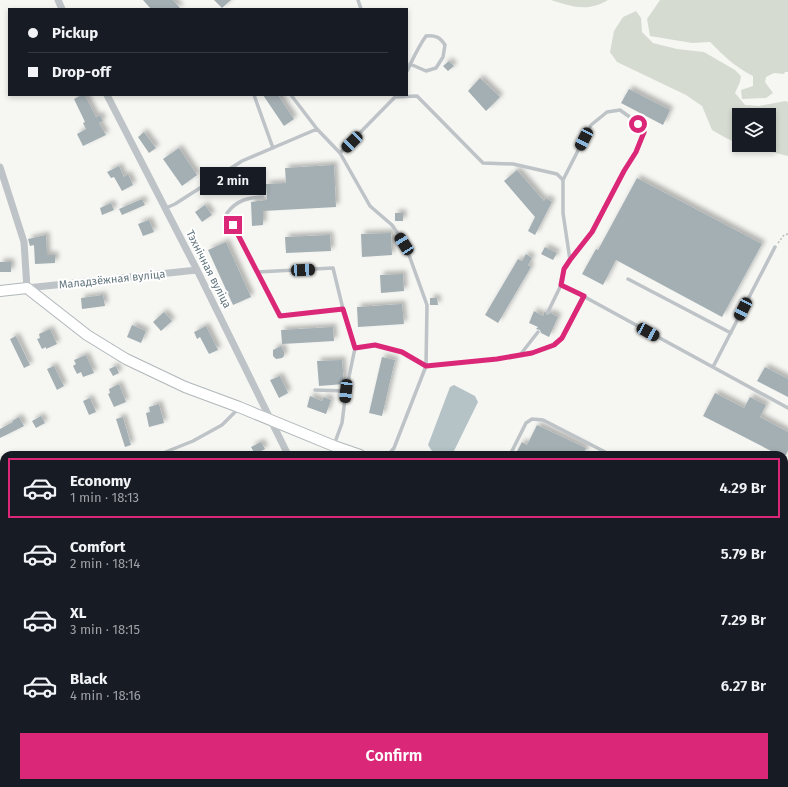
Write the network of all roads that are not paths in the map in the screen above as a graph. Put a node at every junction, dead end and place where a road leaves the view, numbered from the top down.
1 (410, 64) junction
2 (408, 69) edge
3 (108, 96) edge
4 (254, 96) edge
5 (292, 96) edge
6 (397, 96) edge
7 (316, 129) junction
8 (273, 148) junction
9 (340, 153) junction
10 (0, 167) edge
11 (563, 180) junction
12 (262, 197) dead end
13 (165, 208) junction
14 (774, 247) road end
15 (570, 260) junction
16 (197, 270) junction
17 (257, 272) junction
18 (628, 279) dead end
19 (561, 285) junction
20 (27, 288) junction
21 (0, 291) edge
22 (584, 296) junction
23 (343, 309) junction
24 (548, 312) dead end
25 (538, 332) dead end
26 (730, 333) junction
27 (355, 348) junction
28 (520, 355) junction
29 (426, 366) junction
30 (713, 367) junction
31 (315, 390) dead end
32 (346, 391) junction
33 (239, 407) junction
34 (788, 408) edge
35 (272, 422) junction
36 (334, 446) junction
37 (168, 451) edge
38 (286, 451) edge
39 (348, 451) edge
40 (391, 451) edge
41 (512, 451) edge
42 (603, 451) edge

1 - 1 lane
1 - 2 lane
3 - 13 street, Тэхнічная вуліца
4 - 8 lane
5 - 7 lane
6 - 9 lane
6 - 11 lane
7 - 8 lane
7 - 9 lane
8 - 13 lane
9 - 29 lane
10 - 20 street
11 - 15 lane
11 - 15 lane
12 - 17 lane
13 - 16 street, Тэхнічная вуліца
14 - 26 lane
15 - 19 lane
16 - 20 street, Маладзёжная вуліца
16 - 35 street, Тэхнічная вуліца
17 - 23 lane
17 - 23 lane
18 - 26 lane
19 - 22 lane
19 - 24 lane
20 - 21 street, Маладзёжная вуліца
20 - 33 street
22 - 28 lane
22 - 30 lane
23 - 27 lane
25 - 28 lane
26 - 30 lane
27 - 29 lane
27 - 32 lane
28 - 29 lane
29 - 40 lane
30 - 34 lane
31 - 32 lane
32 - 36 lane
33 - 35 street
33 - 37 lane
35 - 36 street
35 - 38 street, Тэхнічная вуліца
36 - 39 street
41 - 42 lane

